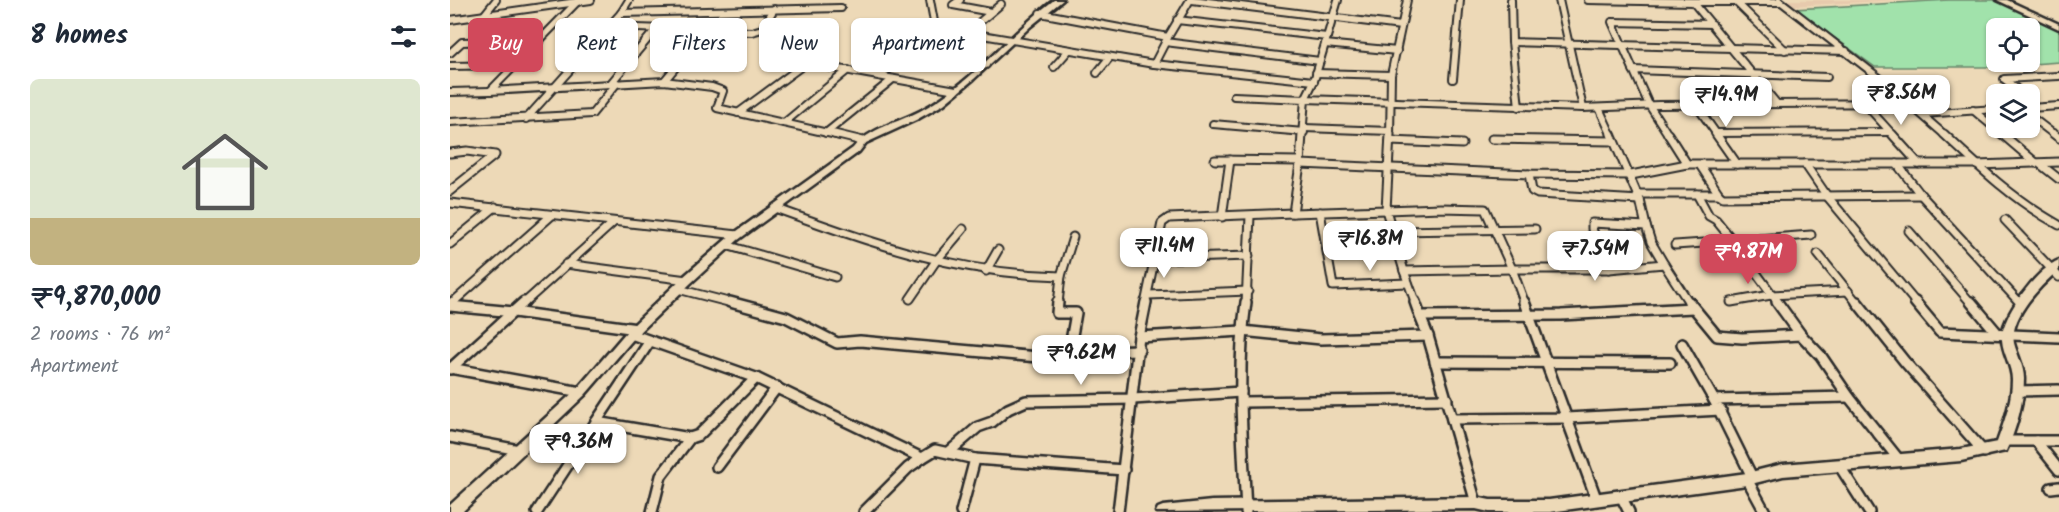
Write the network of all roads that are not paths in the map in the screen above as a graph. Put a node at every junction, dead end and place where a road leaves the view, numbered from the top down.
1 (496, 0) edge
2 (591, 0) edge
3 (629, 0) edge
4 (817, 0) edge
5 (930, 0) edge
6 (960, 0) edge
7 (1059, 0) edge
8 (1191, 0) edge
9 (1338, 0) edge
10 (1407, 0) edge
11 (1460, 0) edge
12 (1511, 0) edge
13 (1558, 0) edge
14 (1588, 0) edge
15 (2001, 0) edge
16 (2010, 0) edge
17 (1710, 1) edge
18 (1780, 1) edge
19 (577, 2) junction
20 (1693, 3) junction
21 (1737, 3) junction
22 (1001, 4) dead end
23 (811, 8) junction
24 (841, 8) dead end
25 (774, 9) junction
26 (991, 12) junction
27 (621, 13) junction
28 (1040, 13) junction
29 (484, 15) junction
30 (616, 18) edge
31 (933, 18) edge
32 (984, 18) edge
33 (1333, 18) junction
34 (450, 20) edge
35 (1177, 20) junction
36 (1712, 24) junction
37 (2059, 25) edge
38 (1401, 26) junction
39 (747, 31) edge
40 (986, 35) edge
41 (543, 37) edge
42 (650, 37) edge
43 (1166, 39) junction
44 (1012, 40) junction
45 (1326, 41) junction
46 (468, 42) edge
47 (1512, 42) junction
48 (1568, 45) junction
49 (1621, 46) junction
50 (1734, 49) junction
51 (1069, 50) junction
52 (1785, 50) junction
53 (1397, 51) junction
54 (1846, 51) junction
55 (450, 53) edge
56 (1110, 57) junction
57 (1320, 61) junction
58 (986, 64) edge
59 (1154, 64) junction
60 (450, 66) edge
61 (468, 66) edge
62 (1054, 67) dead end
63 (848, 70) junction
64 (1633, 70) junction
65 (508, 72) edge
66 (568, 72) edge
67 (672, 72) edge
68 (885, 72) edge
69 (977, 72) edge
70 (1097, 73) dead end
71 (1316, 73) junction
72 (1391, 75) junction
73 (1754, 75) junction
74 (880, 76) junction
75 (1827, 76) dead end
76 (2059, 76) edge
77 (893, 79) junction
78 (1453, 79) dead end
79 (664, 81) junction
80 (1314, 81) junction
81 (614, 83) junction
82 (2010, 84) edge
83 (555, 87) junction
84 (956, 90) junction
85 (490, 91) junction
86 (450, 92) edge
87 (1234, 96) dead end
88 (1305, 99) junction
89 (1390, 102) junction
90 (1909, 103) junction
91 (1777, 104) junction
92 (1865, 104) junction
93 (1649, 105) junction
94 (1696, 105) junction
95 (2059, 106) edge
96 (1519, 107) junction
97 (2040, 107) edge
98 (1582, 108) junction
99 (1599, 108) junction
100 (1986, 109) edge
101 (1973, 110) junction
102 (738, 113) junction
103 (1922, 114) junction
104 (526, 119) junction
105 (450, 122) edge
106 (784, 123) junction
107 (1213, 124) dead end
108 (2040, 124) edge
109 (1304, 130) junction
110 (1390, 131) junction
111 (1890, 132) junction
112 (826, 133) junction
113 (1715, 133) junction
114 (2059, 138) edge
115 (1492, 139) dead end
116 (863, 141) junction
117 (1390, 141) junction
118 (1612, 141) junction
119 (1462, 144) dead end
120 (450, 153) edge
121 (1215, 160) dead end
122 (1230, 160) junction
123 (2059, 162) edge
124 (1300, 163) junction
125 (1687, 164) junction
126 (1737, 164) junction
127 (1805, 164) junction
128 (1897, 164) junction
129 (1919, 164) junction
130 (2038, 164) junction
131 (1701, 165) junction
132 (1976, 165) junction
133 (1388, 167) junction
134 (1529, 174) junction
135 (1631, 175) junction
136 (2059, 179) edge
137 (450, 191) edge
138 (1697, 194) junction
139 (1719, 194) junction
140 (1921, 195) junction
141 (1827, 196) junction
142 (1638, 197) junction
143 (450, 203) edge
144 (495, 207) junction
145 (775, 208) junction
146 (1386, 210) junction
147 (1320, 212) junction
148 (1293, 213) junction
149 (552, 215) junction
150 (1250, 216) junction
151 (1222, 217) junction
152 (2004, 220) dead end
153 (614, 222) junction
154 (2059, 225) edge
155 (1646, 226) junction
156 (963, 229) dead end
157 (1495, 229) junction
158 (1535, 229) dead end
159 (1392, 231) junction
160 (1909, 231) dead end
161 (1811, 235) dead end
162 (738, 236) junction
163 (1073, 237) dead end
164 (1733, 241) junction
165 (450, 244) edge
166 (1676, 244) dead end
167 (726, 245) junction
168 (998, 250) dead end
169 (1818, 254) dead end
170 (1249, 256) junction
171 (1155, 259) junction
172 (936, 261) junction
173 (566, 264) junction
174 (1664, 264) junction
175 (1512, 269) junction
176 (1610, 269) junction
177 (2056, 270) edge
178 (986, 271) junction
179 (1404, 271) junction
180 (1061, 276) junction
181 (835, 277) dead end
182 (687, 280) junction
183 (1408, 283) junction
184 (678, 289) junction
185 (1248, 291) junction
186 (1848, 291) junction
187 (1149, 295) junction
188 (1771, 295) junction
189 (910, 299) dead end
190 (1731, 302) dead end
191 (2021, 304) junction
192 (450, 305) edge
193 (1693, 308) junction
194 (514, 312) junction
195 (1528, 314) junction
196 (1420, 316) junction
197 (1242, 331) junction
198 (634, 332) junction
199 (2003, 334) junction
200 (1801, 335) junction
201 (1428, 336) junction
202 (1139, 337) junction
203 (2059, 338) edge
204 (650, 340) junction
205 (1682, 344) dead end
206 (1139, 350) junction
207 (1069, 351) junction
208 (1435, 362) junction
209 (1546, 363) junction
210 (1670, 363) dead end
211 (450, 369) edge
212 (756, 378) junction
213 (777, 387) junction
214 (2059, 390) edge
215 (2017, 391) junction
216 (581, 392) junction
217 (1241, 397) junction
218 (1850, 397) junction
219 (1133, 399) junction
220 (1447, 399) junction
221 (1714, 400) junction
222 (1721, 410) junction
223 (1567, 418) junction
224 (1452, 419) junction
225 (596, 422) junction
226 (450, 437) edge
227 (690, 438) junction
228 (2004, 441) junction
229 (2036, 441) junction
230 (2059, 441) edge
231 (519, 450) junction
232 (949, 452) junction
233 (1984, 452) junction
234 (922, 458) junction
235 (975, 459) junction
236 (1901, 461) junction
237 (1839, 465) junction
238 (717, 467) dead end
239 (1124, 470) junction
240 (2059, 470) edge
241 (1750, 478) junction
242 (1621, 496) junction
243 (1596, 498) junction
244 (1476, 503) junction
245 (1582, 507) edge
246 (1491, 509) edge
247 (1246, 510) edge
248 (452, 512) edge
249 (537, 512) edge
250 (652, 512) edge
251 (864, 512) edge
252 (961, 512) edge
253 (1118, 512) edge
254 (1163, 512) edge
255 (1629, 512) edge
256 (1765, 512) edge
257 (1869, 512) edge

1 - 29 street
2 - 19 street
3 - 27 street
4 - 23 street
5 - 31 street
6 - 26 street
7 - 28 street
8 - 33 street
8 - 35 street
9 - 33 street
10 - 38 street
11 - 78 street
12 - 47 street
13 - 48 street
14 - 20 street
15 - 37 street
16 - 37 street
17 - 20 street
17 - 21 street
18 - 21 street
18 - 54 street
19 - 29 street
19 - 41 street
20 - 36 street
21 - 52 street
22 - 26 street
23 - 24 street
23 - 25 street
25 - 27 street
25 - 39 street
26 - 32 street
27 - 30 street
28 - 43 street
28 - 44 street
29 - 34 street
33 - 38 street
33 - 45 street
35 - 43 street
35 - 45 street
36 - 49 street
36 - 50 street
38 - 53 street
40 - 44 street
42 - 81 street
43 - 57 street
43 - 59 street
44 - 51 street
44 - 58 street
45 - 53 street
45 - 57 street
46 - 55 street
47 - 48 street
47 - 96 street
48 - 49 street
48 - 98 street
49 - 50 street
49 - 64 street
50 - 52 street
50 - 73 street
51 - 56 street
51 - 62 street
52 - 54 street
53 - 72 street
54 - 90 street
56 - 59 street
56 - 70 street
57 - 71 street
59 - 80 street
60 - 61 street
63 - 74 street
63 - 102 street
63 - 106 street
64 - 73 street
64 - 93 street
65 - 85 street
66 - 83 street
67 - 79 street
68 - 74 street
69 - 84 street
71 - 72 street
71 - 80 street
72 - 89 street
73 - 75 street
73 - 91 street
74 - 77 street
76 - 82 street
77 - 84 street
77 - 112 street
79 - 81 street
79 - 102 street
80 - 88 street
81 - 83 street
81 - 104 street
83 - 85 street
83 - 104 street
84 - 116 street
85 - 86 street
87 - 88 street
88 - 89 street
88 - 109 street
89 - 96 street
89 - 110 street
90 - 92 street
90 - 103 street
91 - 92 street
91 - 94 street
92 - 111 street
93 - 94 street
93 - 99 street
93 - 125 street
94 - 113 street
95 - 97 street
96 - 98 street
98 - 99 street
99 - 118 street
100 - 101 street
101 - 103 street
101 - 130 street
102 - 106 street
103 - 132 street
104 - 105 street
106 - 112 street
107 - 109 street
108 - 114 street
109 - 110 street
109 - 124 street
110 - 117 street
111 - 113 street
111 - 129 street
112 - 116 street
113 - 126 street
115 - 118 street
116 - 145 street
117 - 119 street
117 - 133 street
118 - 135 street
120 - 137 street
121 - 122 street
122 - 124 street
122 - 151 street
123 - 130 street
124 - 133 street
124 - 148 street
125 - 131 street
125 - 135 street
126 - 127 street
126 - 131 street
127 - 128 street
127 - 141 street
128 - 129 street
128 - 140 street
129 - 132 street
130 - 132 street
130 - 136 street
131 - 139 street
132 - 154 street
133 - 134 street
133 - 146 street
134 - 135 street
134 - 142 street
135 - 142 street
138 - 139 street
138 - 142 street
138 - 164 street
139 - 141 street
140 - 141 street
140 - 191 street
141 - 199 street
142 - 155 street
143 - 144 street
144 - 149 street
144 - 165 street
145 - 162 street
145 - 172 street
146 - 147 street
146 - 157 street
146 - 159 street
147 - 148 street
147 - 183 street
148 - 150 street
149 - 153 street
149 - 192 street
150 - 151 street
150 - 170 street
151 - 171 street
152 - 177 street
153 - 162 street
153 - 173 street
155 - 174 street
155 - 176 street
156 - 172 street
157 - 158 street
157 - 159 street
157 - 175 street
159 - 179 street
160 - 199 street
161 - 164 street
162 - 167 street
163 - 180 street
164 - 166 street
164 - 188 street
167 - 181 street
167 - 182 street
168 - 178 street
169 - 186 street
170 - 171 street
170 - 185 street
171 - 187 street
172 - 178 street
172 - 189 street
173 - 182 street
173 - 194 street
174 - 176 street
174 - 193 street
175 - 176 street
175 - 179 street
175 - 195 street
177 - 191 street
178 - 180 street
179 - 183 street
180 - 207 street
182 - 184 street
183 - 196 street
184 - 198 street
184 - 207 street
185 - 187 street
185 - 197 street
186 - 188 street
186 - 233 street
187 - 202 street
188 - 190 street
188 - 200 street
191 - 199 street
192 - 194 street
193 - 195 street
193 - 200 street
194 - 198 street
194 - 211 street
195 - 196 street
195 - 209 street
196 - 201 street
197 - 201 street
197 - 202 street
197 - 217 street
198 - 204 street
198 - 216 street
199 - 203 street
199 - 215 street
200 - 218 street
201 - 208 street
202 - 206 street
204 - 212 street
204 - 225 street
205 - 221 street
206 - 207 street
206 - 219 street
208 - 209 street
208 - 220 street
209 - 210 street
209 - 223 street
211 - 216 street
212 - 213 street
212 - 227 street
213 - 234 street
213 - 238 street
214 - 215 street
215 - 228 street
216 - 231 street
217 - 219 street
217 - 220 street
217 - 247 street
218 - 221 street
218 - 236 street
219 - 232 street
219 - 239 street
220 - 224 street
221 - 222 street
222 - 223 street
222 - 241 street
223 - 224 street
223 - 243 street
224 - 244 street
225 - 227 street
225 - 249 street
226 - 231 street
227 - 250 street
228 - 229 street
228 - 233 street
229 - 230 street
229 - 240 street
231 - 248 street
232 - 234 street
232 - 235 street
233 - 236 street
234 - 251 street
235 - 239 street
235 - 252 street
236 - 237 street
237 - 241 street
237 - 257 street
239 - 253 street
241 - 242 street
241 - 256 street
242 - 243 street
242 - 255 street
243 - 245 street
244 - 246 street
244 - 247 street
245 - 246 street
247 - 254 street

